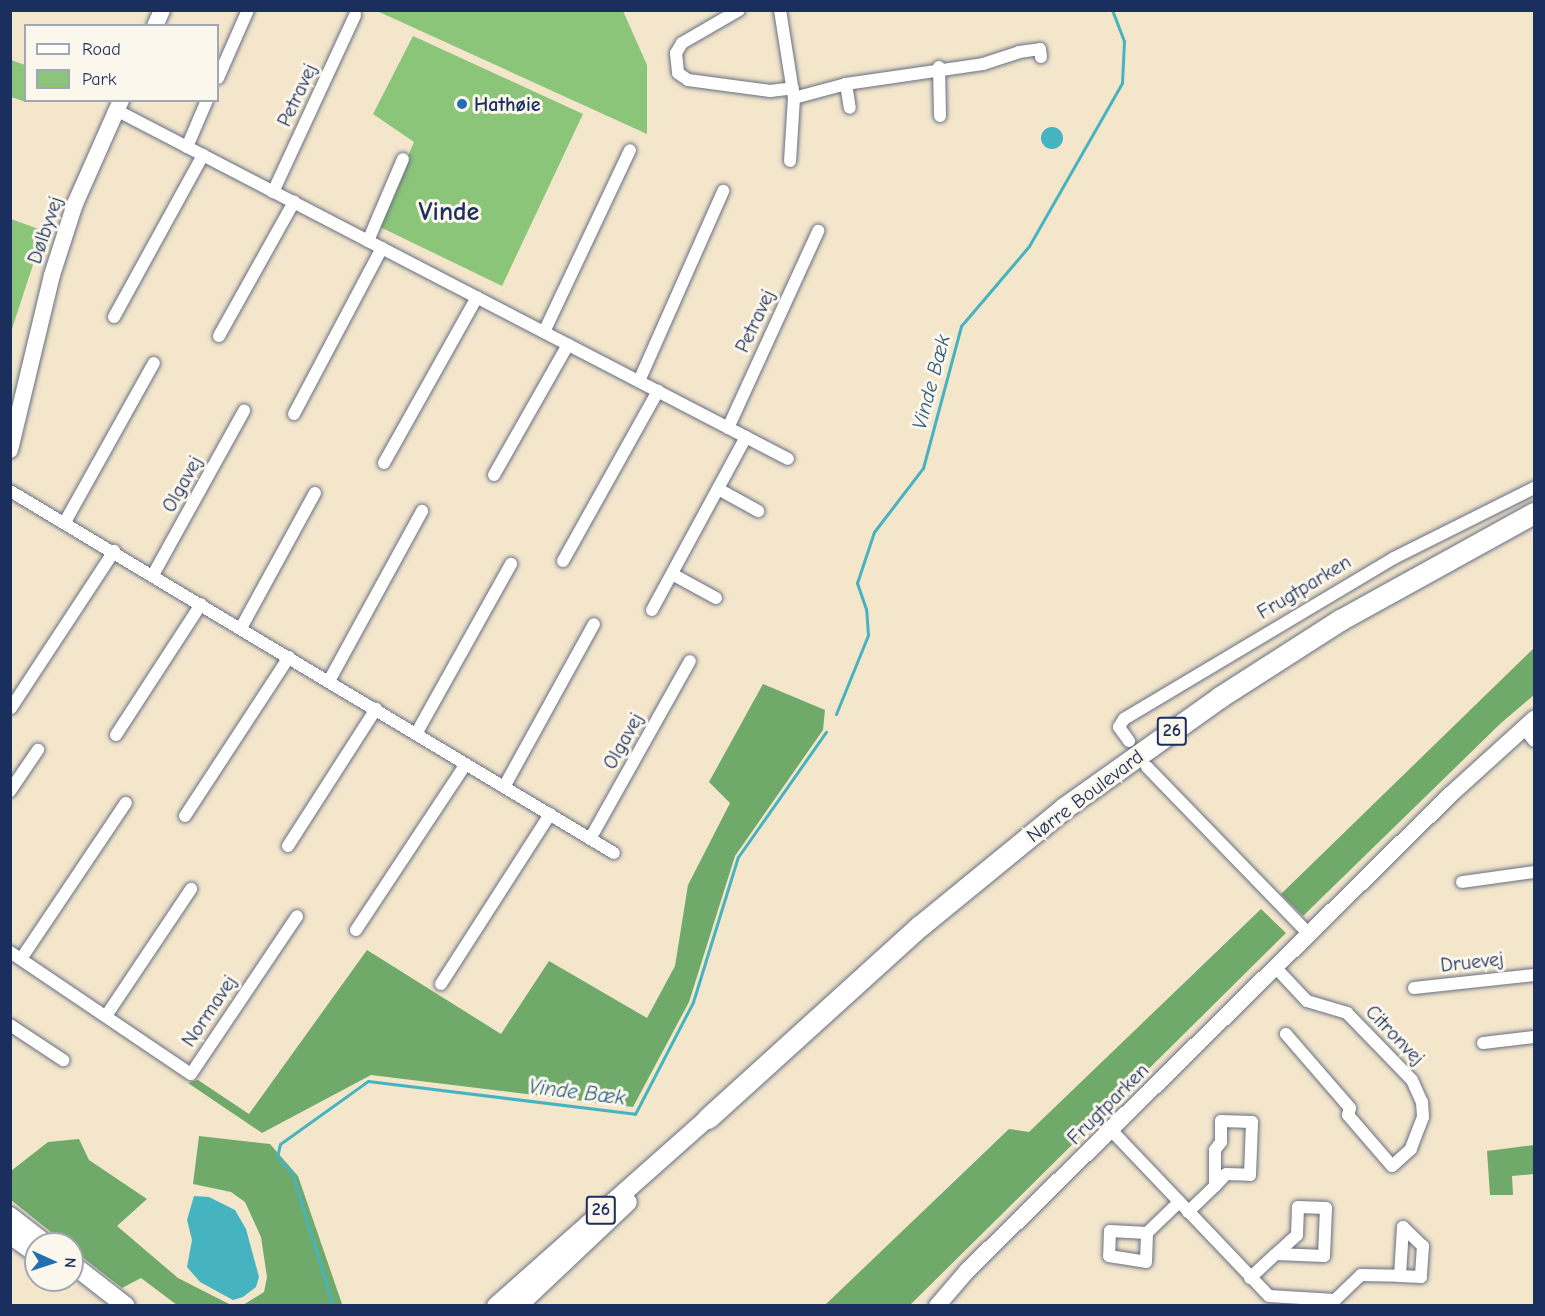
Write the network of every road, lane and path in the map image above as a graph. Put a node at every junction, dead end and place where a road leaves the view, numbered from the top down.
1 (162, 10) edge
2 (248, 10) edge
3 (740, 10) edge
4 (780, 10) edge
5 (355, 15) dead end
6 (156, 24) edge
7 (1041, 57) dead end
8 (939, 67) junction
9 (219, 76) edge
10 (846, 84) junction
11 (794, 93) junction
12 (206, 102) edge
13 (119, 105) edge
14 (850, 108) dead end
15 (940, 116) dead end
16 (187, 147) junction
17 (630, 150) dead end
18 (203, 155) junction
19 (403, 159) dead end
20 (790, 161) dead end
21 (723, 191) dead end
22 (273, 192) junction
23 (294, 202) junction
24 (818, 231) dead end
25 (368, 241) junction
26 (382, 248) junction
27 (477, 297) junction
28 (114, 316) dead end
29 (544, 332) junction
30 (219, 336) dead end
31 (568, 345) junction
32 (154, 363) dead end
33 (639, 381) junction
34 (658, 391) junction
35 (15, 408) edge
36 (244, 411) dead end
37 (294, 414) dead end
38 (728, 428) junction
39 (747, 437) junction
40 (10, 450) edge
41 (788, 459) dead end
42 (384, 463) dead end
43 (494, 475) dead end
44 (1534, 488) edge
45 (718, 489) junction
46 (10, 491) edge
47 (315, 493) dead end
48 (422, 511) dead end
49 (758, 511) dead end
50 (1534, 513) edge
51 (65, 522) junction
52 (114, 551) junction
53 (563, 561) dead end
54 (511, 564) dead end
55 (672, 574) junction
56 (153, 575) junction
57 (716, 598) dead end
58 (201, 604) junction
59 (652, 610) dead end
60 (594, 624) dead end
61 (241, 628) junction
62 (289, 657) junction
63 (690, 662) dead end
64 (329, 681) junction
65 (11, 708) edge
66 (376, 709) junction
67 (1531, 729) edge
68 (416, 734) junction
69 (116, 735) dead end
70 (1129, 741) dead end
71 (38, 750) dead end
72 (466, 764) junction
73 (1147, 767) dead end
74 (504, 787) junction
75 (10, 791) edge
76 (126, 803) dead end
77 (550, 814) junction
78 (185, 816) dead end
79 (590, 839) junction
80 (288, 846) dead end
81 (614, 853) dead end
82 (1534, 872) edge
83 (1462, 882) dead end
84 (191, 889) dead end
85 (297, 916) dead end
86 (356, 930) dead end
87 (1310, 934) junction
88 (16, 956) edge
89 (1275, 968) junction
90 (1534, 975) edge
91 (441, 984) dead end
92 (1414, 988) dead end
93 (106, 1017) junction
94 (10, 1025) edge
95 (1286, 1034) dead end
96 (1534, 1037) edge
97 (1483, 1043) dead end
98 (63, 1060) dead end
99 (708, 1118) junction
100 (1111, 1130) junction
101 (1215, 1186) junction
102 (1179, 1202) junction
103 (1188, 1212) junction
104 (10, 1216) edge
105 (31, 1232) edge
106 (1147, 1233) dead end
107 (10, 1235) edge
108 (24, 1245) edge
109 (1276, 1254) junction
110 (84, 1273) edge
111 (1400, 1276) dead end
112 (1250, 1278) junction
113 (84, 1287) edge
114 (109, 1305) edge
115 (126, 1305) edge
116 (496, 1305) edge
117 (518, 1305) edge
118 (937, 1305) edge

1 - 6 street
2 - 9 street
3 - 11 street
4 - 11 street
5 - 22 street, Petravej
7 - 8 street
8 - 10 street
8 - 15 street
10 - 11 street
10 - 14 street
11 - 20 street
12 - 16 street
13 - 16 street
13 - 35 street, Dølbyvej
16 - 18 street
17 - 29 street
18 - 22 street
18 - 28 street
19 - 25 street
21 - 33 street
22 - 23 street
23 - 25 street
23 - 30 street
24 - 38 street, Petravej
25 - 26 street
26 - 27 street
26 - 37 street
27 - 29 street
27 - 42 street
29 - 31 street
31 - 33 street
31 - 43 street
32 - 51 street
33 - 34 street
34 - 38 street
34 - 53 street
35 - 40 street, Dølbyvej
36 - 56 street, Olgavej
38 - 39 street
39 - 41 street
39 - 45 street
44 - 70 street, Frugtparken
45 - 49 street
45 - 55 street
46 - 51 street
47 - 61 street
48 - 64 street
50 - 99 highway, Nørre Boulevard / 26
51 - 52 street
52 - 56 street
52 - 65 street
54 - 68 street
55 - 57 street
55 - 59 street
56 - 58 street
58 - 61 street
58 - 69 street
60 - 74 street
61 - 62 street
62 - 64 street
62 - 78 street
63 - 79 street, Olgavej
64 - 66 street
66 - 68 street
66 - 80 street
67 - 87 street, Frugtparken
68 - 72 street
71 - 75 street
72 - 74 street
72 - 86 street
73 - 87 street
74 - 77 street
76 - 88 street, Normavej
77 - 79 street
77 - 91 street
79 - 81 street
82 - 83 street
84 - 93 street
85 - 93 street, Normavej
87 - 89 street, Frugtparken
88 - 93 street, Normavej
89 - 95 street, Citronvej
89 - 100 street, Frugtparken
90 - 92 street, Druevej
94 - 98 street
96 - 97 street
99 - 116 main road, Nørre Boulevard / 26
99 - 117 main road, Nørre Boulevard / 26
100 - 102 street
100 - 118 street, Frugtparken
101 - 101 street
101 - 103 street
102 - 103 street
102 - 106 street
103 - 112 street
104 - 105 main road
107 - 108 main road
109 - 109 street
109 - 112 street
110 - 115 main road
111 - 112 street
113 - 114 main road

